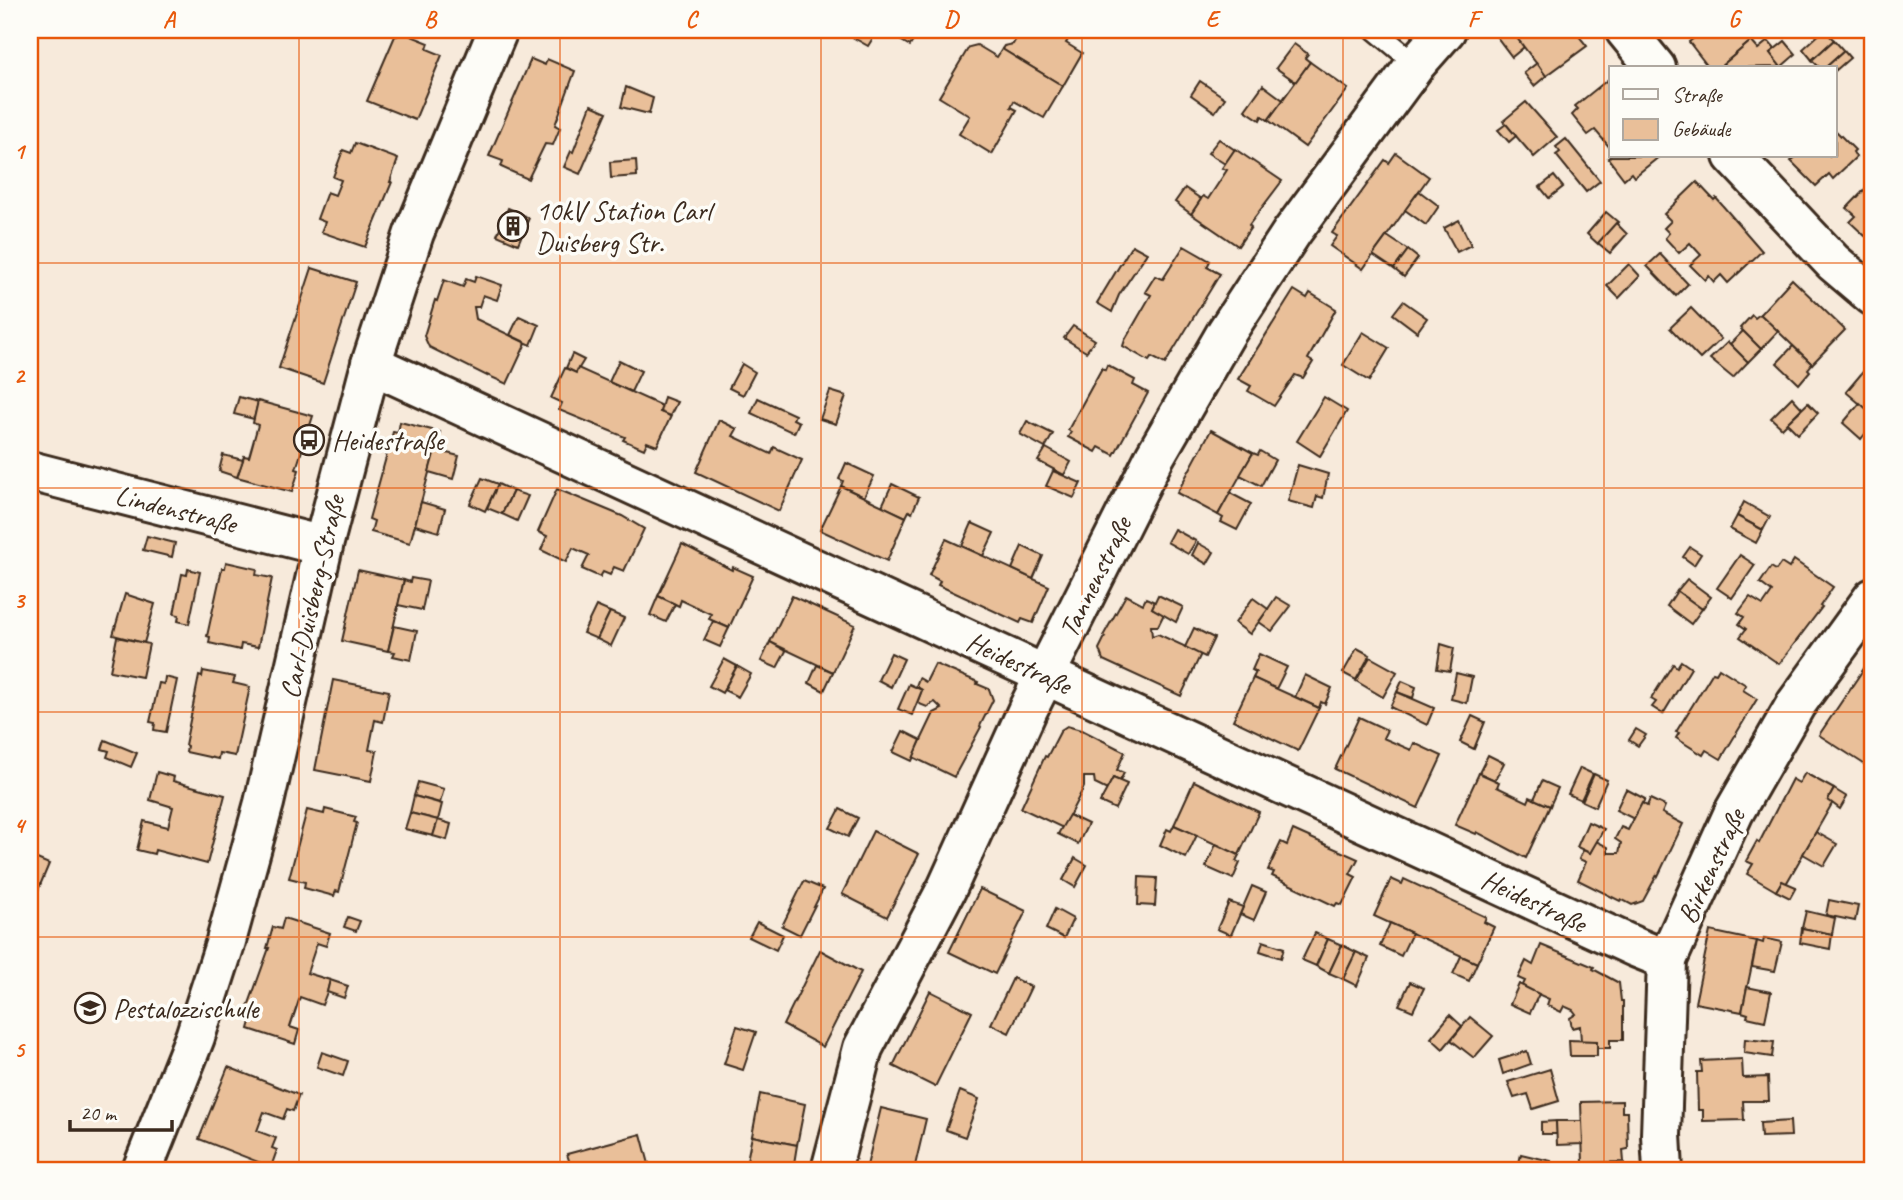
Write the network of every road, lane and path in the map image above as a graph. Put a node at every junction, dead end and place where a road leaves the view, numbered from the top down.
1 (498, 30) edge
2 (1375, 30) edge
3 (1446, 30) edge
4 (1625, 30) edge
5 (1416, 64) junction
6 (1654, 66) edge
7 (1735, 158) edge
8 (1873, 296) edge
9 (371, 364) junction
10 (30, 471) edge
11 (323, 546) junction
12 (1873, 598) edge
13 (1046, 676) junction
14 (1667, 960) junction
15 (142, 1170) edge
16 (831, 1170) edge
17 (1663, 1170) edge

1 - 9 street, Carl-Duisberg-Straße
2 - 5 lane
3 - 5 street, Tannenstraße
4 - 6 street
5 - 13 street, Tannenstraße
7 - 8 street
9 - 11 street, Carl-Duisberg-Straße
9 - 13 street, Heidestraße
10 - 11 street, Lindenstraße
11 - 15 street, Carl-Duisberg-Straße
12 - 14 street, Birkenstraße
13 - 14 street, Heidestraße
13 - 16 street, Tannenstraße
14 - 17 street, Birkenstraße

